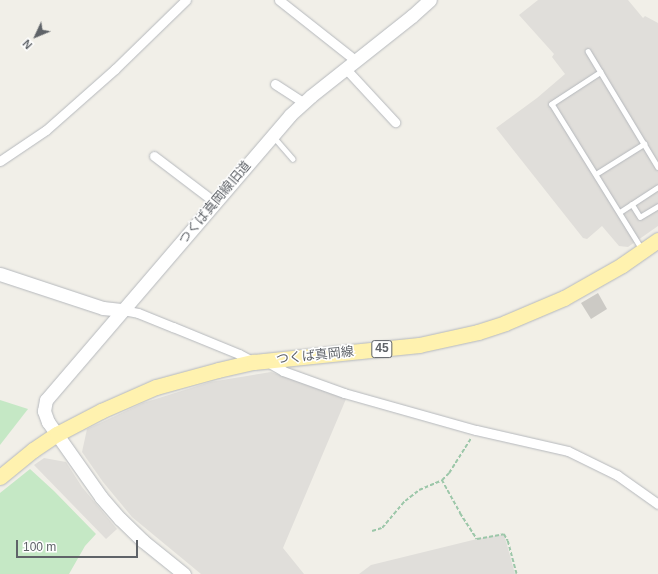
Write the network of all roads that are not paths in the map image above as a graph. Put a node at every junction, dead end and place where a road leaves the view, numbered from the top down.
1 (186, 0) edge
2 (279, 0) edge
3 (430, 0) edge
4 (588, 51) dead end
5 (350, 64) junction
6 (601, 72) junction
7 (275, 84) dead end
8 (304, 103) junction
9 (395, 122) dead end
10 (273, 136) junction
11 (644, 144) junction
12 (154, 156) dead end
13 (293, 159) dead end
14 (0, 161) edge
15 (658, 167) edge
16 (596, 174) junction
17 (658, 187) edge
18 (216, 202) junction
19 (632, 204) junction
20 (658, 206) edge
21 (620, 212) junction
22 (658, 240) edge
23 (643, 251) junction
24 (0, 274) edge
25 (123, 310) junction
26 (260, 362) junction
27 (57, 434) junction
28 (0, 478) edge
29 (658, 504) edge
30 (184, 574) edge

1 - 14 street
2 - 5 street
3 - 5 street, つくば真岡線旧道
4 - 6 lane
5 - 8 street, つくば真岡線旧道
5 - 9 street
6 - 11 lane
6 - 16 lane
7 - 8 street
8 - 10 street, つくば真岡線旧道
10 - 13 lane
10 - 18 street, つくば真岡線旧道
11 - 15 lane
11 - 16 lane
12 - 18 street
16 - 21 lane
17 - 19 lane
18 - 25 street, つくば真岡線旧道
19 - 20 lane
19 - 21 lane
21 - 23 lane
22 - 23 main road, つくば真岡線 / 45
23 - 26 main road, つくば真岡線 / 45
24 - 25 street
25 - 26 street
25 - 27 street, つくば真岡線旧道
26 - 27 main road, つくば真岡線 / 45
26 - 29 street
27 - 28 main road, つくば真岡線 / 45
27 - 30 street, つくば真岡線旧道

